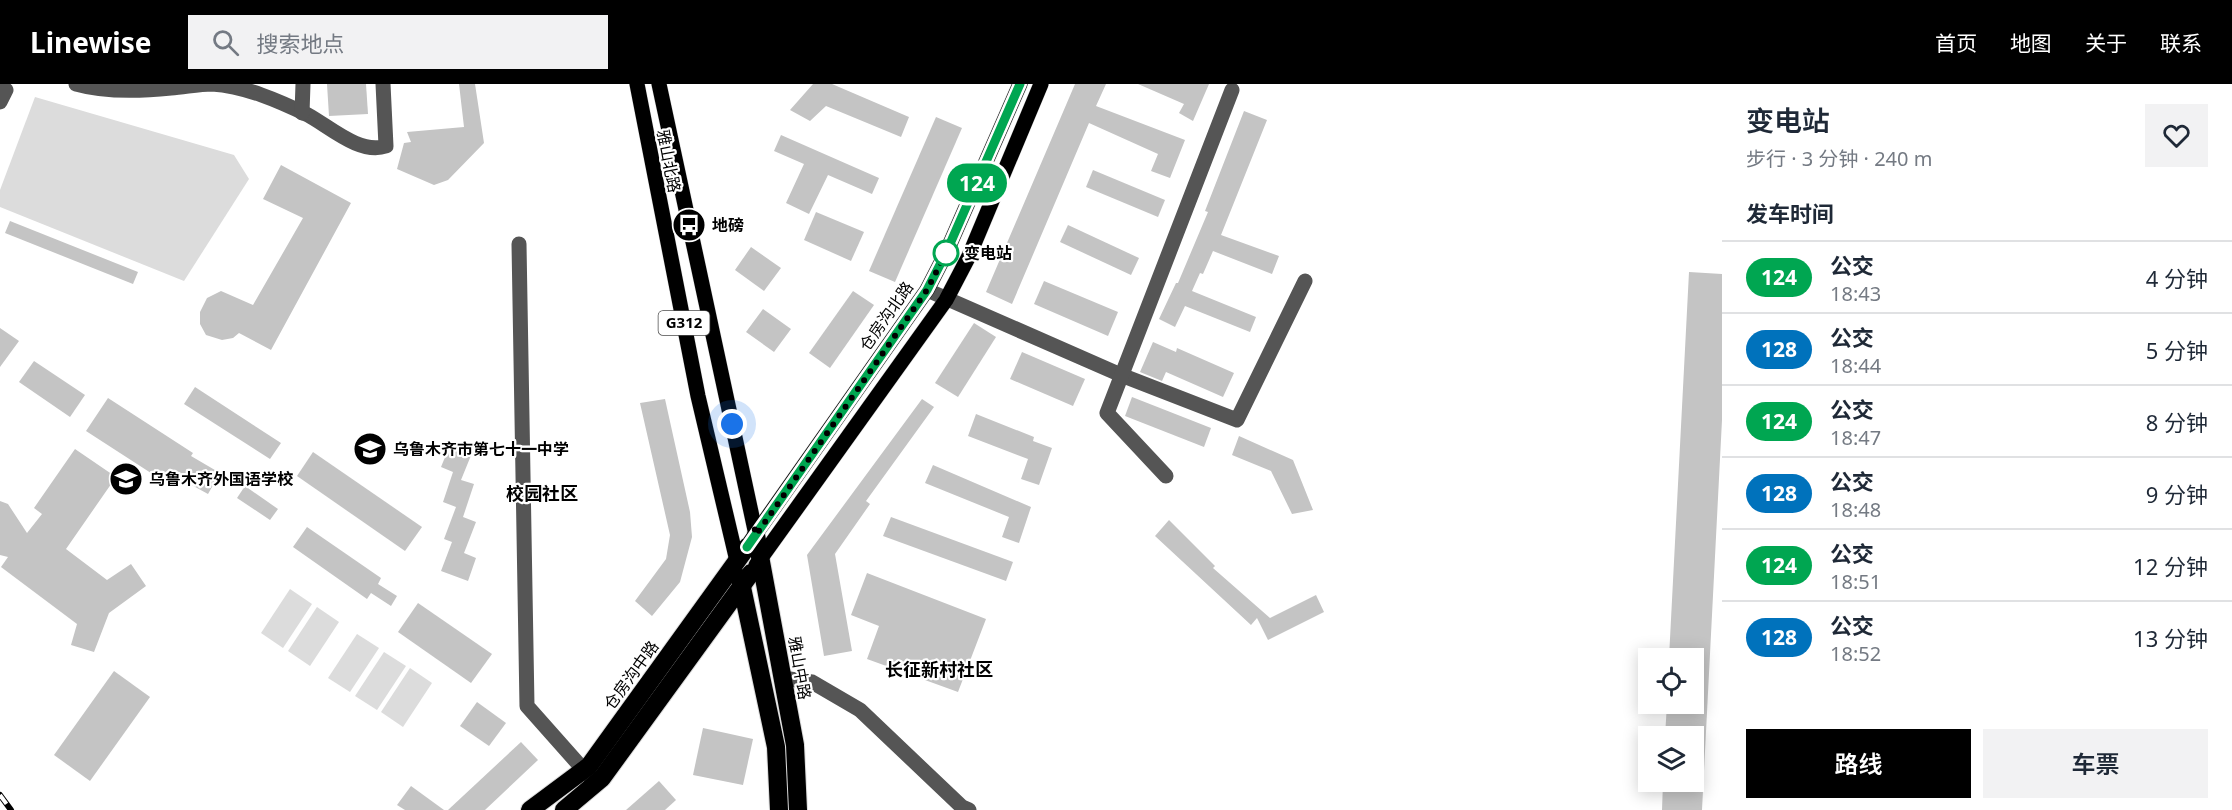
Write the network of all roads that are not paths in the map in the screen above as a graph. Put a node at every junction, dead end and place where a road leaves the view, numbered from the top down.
1 (76, 84) edge
2 (303, 84) edge
3 (383, 84) edge
4 (637, 84) edge
5 (658, 84) edge
6 (1020, 84) edge
7 (1041, 84) edge
8 (0, 87) edge
9 (1232, 90) dead end
10 (0, 102) edge
11 (302, 113) junction
12 (519, 244) dead end
13 (1305, 281) dead end
14 (927, 290) junction
15 (946, 300) junction
16 (1122, 375) junction
17 (1166, 476) dead end
18 (749, 560) junction
19 (782, 678) junction
20 (590, 777) junction
21 (530, 810) edge
22 (564, 810) edge
23 (779, 810) edge
24 (798, 810) edge
25 (969, 810) edge

1 - 11 street
2 - 11 street
3 - 11 street
4 - 18 main road, 雅山北路 / G312
5 - 18 main road, 雅山北路 / G312
6 - 14 main road, 仓房沟北路
7 - 15 main road
8 - 10 street
9 - 16 street
12 - 20 street
13 - 16 street
14 - 15 street
14 - 18 main road, 仓房沟北路
15 - 16 street
15 - 18 main road
16 - 17 street
18 - 19 highway, 雅山中路 / G312
18 - 20 highway, 仓房沟中路
18 - 23 highway, G312
19 - 24 highway, 雅山中路 / G312
19 - 25 street
20 - 21 highway, 仓房沟中路
20 - 22 highway, 仓房沟中路

